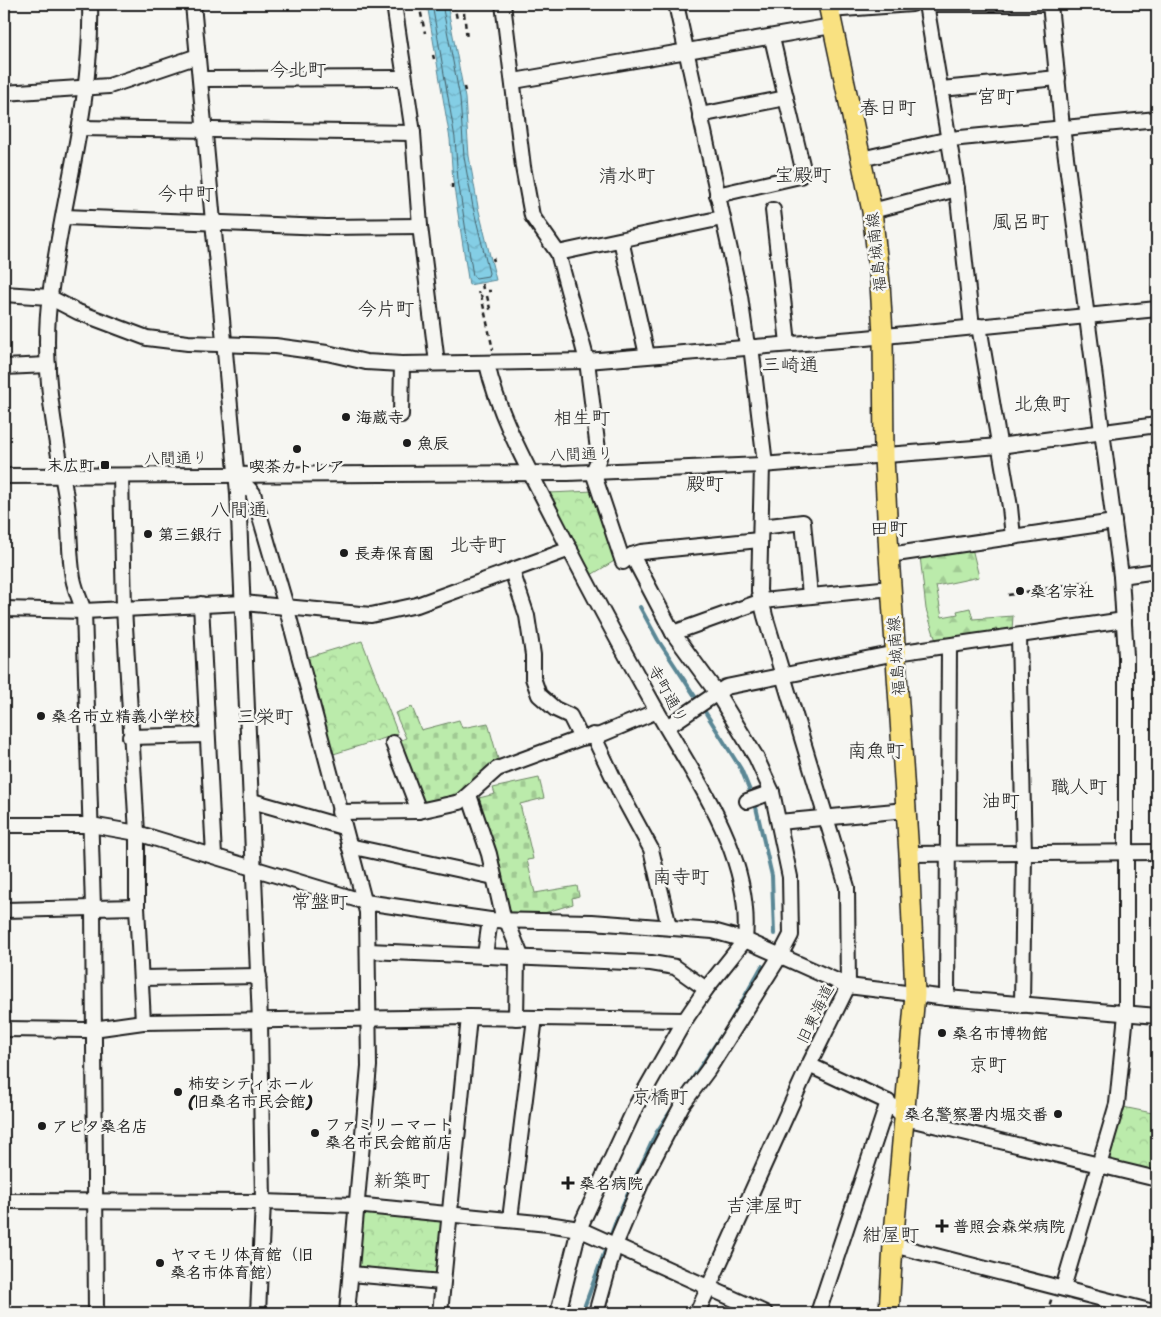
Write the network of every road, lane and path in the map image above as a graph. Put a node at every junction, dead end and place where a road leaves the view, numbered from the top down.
1 (90, 4) edge
2 (193, 4) edge
3 (394, 4) edge
4 (421, 4) edge
5 (454, 4) edge
6 (463, 4) edge
7 (503, 4) edge
8 (676, 4) edge
9 (912, 4) edge
10 (926, 4) edge
11 (931, 4) edge
12 (1050, 4) edge
13 (423, 8) dead end
14 (829, 13) edge
15 (457, 18) dead end
16 (425, 33) dead end
17 (772, 38) junction
18 (467, 40) dead end
19 (686, 52) junction
20 (198, 56) junction
21 (404, 78) junction
22 (1058, 78) junction
23 (201, 79) junction
24 (514, 80) junction
25 (464, 87) dead end
26 (86, 89) junction
27 (941, 89) junction
28 (465, 91) dead end
29 (4, 93) edge
30 (786, 98) junction
31 (700, 115) junction
32 (1157, 119) edge
33 (1062, 127) junction
34 (79, 128) junction
35 (205, 131) junction
36 (412, 132) junction
37 (950, 139) junction
38 (861, 159) junction
39 (957, 189) junction
40 (717, 195) junction
41 (773, 210) dead end
42 (872, 211) junction
43 (64, 217) junction
44 (722, 218) junction
45 (214, 223) junction
46 (420, 226) junction
47 (621, 240) junction
48 (558, 253) junction
49 (482, 284) dead end
50 (483, 289) dead end
51 (4, 294) edge
52 (487, 296) dead end
53 (49, 297) junction
54 (1157, 309) edge
55 (491, 313) dead end
56 (1087, 316) junction
57 (975, 327) junction
58 (883, 335) junction
59 (788, 343) junction
60 (224, 345) junction
61 (749, 346) junction
62 (647, 356) junction
63 (587, 362) junction
64 (437, 363) junction
65 (402, 364) junction
66 (487, 364) junction
67 (48, 365) junction
68 (4, 367) edge
69 (401, 415) dead end
70 (1157, 425) edge
71 (1102, 432) junction
72 (999, 446) junction
73 (884, 457) junction
74 (763, 464) junction
75 (593, 472) junction
76 (531, 473) junction
77 (236, 475) junction
78 (4, 476) edge
79 (61, 476) junction
80 (121, 476) junction
81 (1114, 522) junction
82 (760, 534) junction
83 (1013, 537) junction
84 (570, 549) junction
85 (632, 555) junction
86 (888, 555) junction
87 (512, 571) junction
88 (1157, 571) edge
89 (1121, 576) junction
90 (1089, 581) dead end
91 (891, 588) junction
92 (810, 595) junction
93 (1008, 595) dead end
94 (762, 601) junction
95 (243, 603) junction
96 (200, 604) junction
97 (286, 606) junction
98 (124, 608) junction
99 (4, 610) edge
100 (84, 610) junction
101 (1124, 620) junction
102 (673, 633) junction
103 (1020, 636) junction
104 (949, 647) junction
105 (896, 653) junction
106 (784, 675) junction
107 (715, 695) junction
108 (657, 711) junction
109 (667, 727) junction
110 (207, 735) junction
111 (130, 737) junction
112 (587, 737) junction
113 (393, 743) dead end
114 (772, 792) junction
115 (469, 795) junction
116 (752, 800) dead end
117 (252, 801) junction
118 (906, 810) junction
119 (418, 811) junction
120 (339, 812) junction
121 (824, 817) junction
122 (779, 822) junction
123 (4, 825) edge
124 (91, 825) junction
125 (343, 827) junction
126 (137, 833) junction
127 (349, 846) junction
128 (1126, 852) junction
129 (1157, 852) edge
130 (909, 854) junction
131 (946, 854) junction
132 (1024, 854) junction
133 (214, 856) junction
134 (254, 869) junction
135 (494, 877) junction
136 (365, 902) junction
137 (137, 906) junction
138 (93, 907) junction
139 (4, 910) edge
140 (500, 920) junction
141 (669, 927) junction
142 (745, 940) junction
143 (368, 951) junction
144 (485, 955) junction
145 (519, 956) junction
146 (780, 956) junction
147 (259, 976) junction
148 (141, 978) junction
149 (848, 986) junction
150 (706, 989) junction
151 (915, 994) junction
152 (947, 998) junction
153 (1022, 1005) junction
154 (1126, 1014) junction
155 (1157, 1016) edge
156 (469, 1017) junction
157 (516, 1018) junction
158 (535, 1018) junction
159 (369, 1019) junction
160 (685, 1020) junction
161 (260, 1021) junction
162 (143, 1022) junction
163 (94, 1028) junction
164 (4, 1029) edge
165 (809, 1065) junction
166 (888, 1102) junction
167 (905, 1118) junction
168 (1099, 1164) junction
169 (1157, 1179) edge
170 (4, 1201) edge
171 (96, 1202) junction
172 (263, 1202) junction
173 (355, 1205) junction
174 (448, 1214) junction
175 (510, 1219) junction
176 (579, 1229) junction
177 (615, 1245) junction
178 (893, 1245) junction
179 (351, 1274) junction
180 (442, 1282) junction
181 (709, 1287) junction
182 (1063, 1288) junction
183 (96, 1313) edge
184 (258, 1313) edge
185 (347, 1313) edge
186 (440, 1313) edge
187 (558, 1313) edge
188 (596, 1313) edge
189 (697, 1313) edge
190 (765, 1313) edge
191 (818, 1313) edge
192 (889, 1313) edge
193 (1157, 1313) edge

1 - 26 street
2 - 20 street
3 - 21 street
4 - 13 path
4 - 16 path
5 - 15 path
6 - 18 path
7 - 24 street
8 - 19 street
9 - 14 street
10 - 27 street
11 - 12 street
12 - 22 street
14 - 17 street
14 - 38 main road, 福島城南線
17 - 19 street
17 - 30 street
19 - 24 street
19 - 31 street
20 - 23 street
20 - 26 street
21 - 23 street
21 - 36 street
22 - 27 street
22 - 33 street
23 - 35 street
24 - 48 street
25 - 28 path
26 - 29 street
26 - 34 street
27 - 37 street
30 - 31 street
30 - 40 street
31 - 40 street
32 - 33 street
33 - 37 street
33 - 56 street
34 - 35 street
34 - 43 street
35 - 36 street
35 - 45 street
36 - 46 street
37 - 38 street
37 - 39 street
38 - 42 main road, 福島城南線
39 - 42 street
39 - 57 street
40 - 44 street
41 - 59 street
42 - 58 main road, 福島城南線
43 - 45 street
43 - 53 street
44 - 47 street
44 - 61 street
45 - 46 street
45 - 60 street
46 - 64 street
47 - 48 street
47 - 62 street
48 - 63 street
49 - 50 path
51 - 53 street
52 - 55 path
53 - 60 street
53 - 67 street
54 - 56 street
56 - 57 street
56 - 71 street
57 - 58 street
57 - 72 street
58 - 59 street
58 - 73 main road, 福島城南線
59 - 61 street
60 - 65 street
60 - 77 street
61 - 62 street
61 - 74 street
62 - 63 street
63 - 66 street
63 - 75 street
64 - 65 street
64 - 66 street
65 - 69 street
66 - 76 street, 寺町通り
67 - 68 street
67 - 79 street
70 - 71 street, 八間通り
71 - 72 street, 八間通り
71 - 81 street
72 - 73 street, 八間通り
72 - 83 street
73 - 74 street, 八間通り
73 - 86 main road, 福島城南線
74 - 75 street, 八間通り
74 - 82 street
75 - 76 street, 八間通り
75 - 85 street
76 - 77 street, 八間通り
76 - 84 street, 寺町通り
77 - 80 street, 八間通り
77 - 95 street
77 - 97 street
78 - 79 street, 八間通り
79 - 80 street, 八間通り
79 - 100 street
80 - 98 street
81 - 83 street
81 - 89 street
82 - 85 street
82 - 92 street
82 - 94 street
83 - 86 street
84 - 87 street
84 - 108 street, 寺町通り
85 - 102 street
86 - 91 main road, 福島城南線
87 - 97 street
87 - 112 street
88 - 89 street
89 - 101 street
90 - 93 path
91 - 92 street
91 - 105 main road, 福島城南線
92 - 94 street
94 - 102 street
94 - 106 street
95 - 96 street
95 - 97 street
95 - 117 street
96 - 98 street
96 - 110 street
97 - 120 street
98 - 100 street
98 - 111 street
99 - 100 street
100 - 124 street
101 - 103 street
101 - 128 street
102 - 107 street
103 - 104 street
103 - 132 street
104 - 105 street
104 - 131 street
105 - 106 street
105 - 118 main road, 福島城南線
106 - 107 street
106 - 121 street
107 - 109 street
107 - 114 street
108 - 109 street, 寺町通り
108 - 112 street
109 - 142 street, 寺町通り
110 - 111 street
110 - 133 street
111 - 126 street
112 - 115 street
112 - 141 street
113 - 119 street
114 - 116 street
114 - 122 street
115 - 119 street
115 - 135 street
117 - 125 street
117 - 134 street
118 - 121 street
118 - 130 main road, 福島城南線
119 - 120 street
120 - 125 street
121 - 122 street
121 - 149 street
122 - 146 street
123 - 124 street
124 - 126 street
124 - 138 street
125 - 127 street
126 - 133 street
126 - 137 street
127 - 135 street
127 - 136 street
128 - 129 street
128 - 132 street
128 - 154 street
130 - 131 street
130 - 151 main road, 福島城南線
131 - 132 street
131 - 152 street
132 - 153 street
133 - 134 street
134 - 136 street
134 - 147 street
135 - 140 street
136 - 140 street
136 - 143 street
137 - 138 street
137 - 148 street
138 - 139 street
138 - 163 street
140 - 141 street
140 - 144 street
140 - 145 street
141 - 142 street
142 - 146 street
142 - 150 street
143 - 144 street
143 - 159 street
144 - 145 street
145 - 150 street
145 - 157 street
146 - 149 street
146 - 177 street
147 - 148 street
147 - 161 street
148 - 162 street
149 - 151 street, 旧東海道
149 - 165 street, 旧東海道
150 - 160 street
151 - 152 street, 旧東海道
151 - 167 main road, 福島城南線
152 - 153 street, 旧東海道
153 - 154 street, 旧東海道
154 - 155 street, 旧東海道
154 - 168 street
156 - 157 street
156 - 159 street
156 - 174 street
157 - 158 street
158 - 160 street
158 - 175 street
159 - 161 street
159 - 173 street
160 - 176 street
161 - 162 street
161 - 172 street
162 - 163 street
163 - 164 street
163 - 171 street
165 - 166 street
165 - 181 street, 旧東海道
166 - 167 street
166 - 191 street
167 - 168 street
167 - 178 main road, 福島城南線
168 - 169 street
168 - 182 street
170 - 171 street
171 - 172 street
171 - 183 street
172 - 173 street
172 - 184 street
173 - 174 street
173 - 179 street
174 - 175 street
174 - 180 street
175 - 176 street
176 - 177 street
176 - 187 street
177 - 181 street
177 - 188 street
178 - 182 street
178 - 192 main road, 福島城南線
179 - 180 street
179 - 185 street
180 - 186 street
181 - 189 street, 旧東海道
181 - 190 street
182 - 193 street

